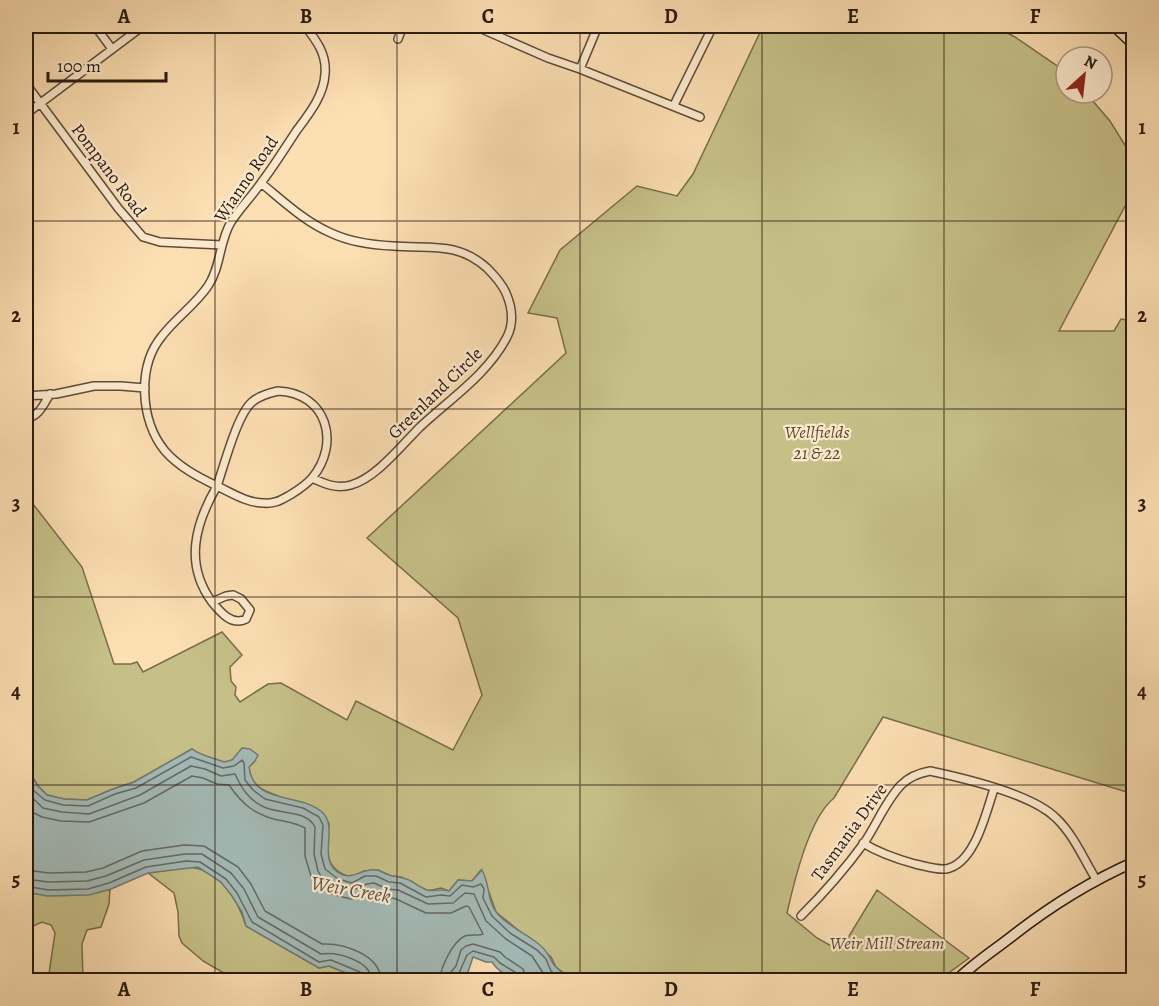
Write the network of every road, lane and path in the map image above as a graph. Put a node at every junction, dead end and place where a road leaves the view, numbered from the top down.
1 (95, 26) edge
2 (143, 26) edge
3 (305, 26) edge
4 (403, 26) edge
5 (475, 26) edge
6 (500, 26) edge
7 (598, 26) edge
8 (713, 26) edge
9 (1114, 26) edge
10 (496, 35) junction
11 (398, 39) dead end
12 (1134, 45) edge
13 (112, 49) junction
14 (580, 69) junction
15 (26, 84) edge
16 (40, 104) junction
17 (674, 105) junction
18 (26, 114) edge
19 (700, 117) dead end
20 (261, 183) junction
21 (222, 245) junction
22 (145, 388) junction
23 (50, 394) junction
24 (26, 396) edge
25 (26, 418) edge
26 (312, 478) junction
27 (217, 486) junction
28 (212, 602) junction
29 (994, 789) junction
30 (863, 843) junction
31 (1134, 862) edge
32 (1097, 881) junction
33 (801, 916) dead end
34 (957, 981) edge

1 - 13 street
2 - 13 street
3 - 20 street, Wianno Road
4 - 11 street
5 - 10 street
6 - 10 street
7 - 14 street
8 - 17 street
9 - 12 main road
10 - 14 street
13 - 16 street
14 - 17 street
15 - 16 street, Pompano Road
16 - 18 street
16 - 21 street, Pompano Road
17 - 19 street
20 - 21 street, Wianno Road
20 - 26 street, Greenland Circle
21 - 22 street, Wianno Road
22 - 23 street
22 - 27 street, Wianno Road
23 - 24 street
23 - 25 street
26 - 27 street, Wianno Road
26 - 27 street, Wianno Road
27 - 28 street, Wianno Road
28 - 28 street, Wianno Road
29 - 30 street, Tasmania Drive
29 - 30 street
29 - 32 street, Tasmania Drive
30 - 33 street, Tasmania Drive
31 - 32 main road
32 - 34 main road

